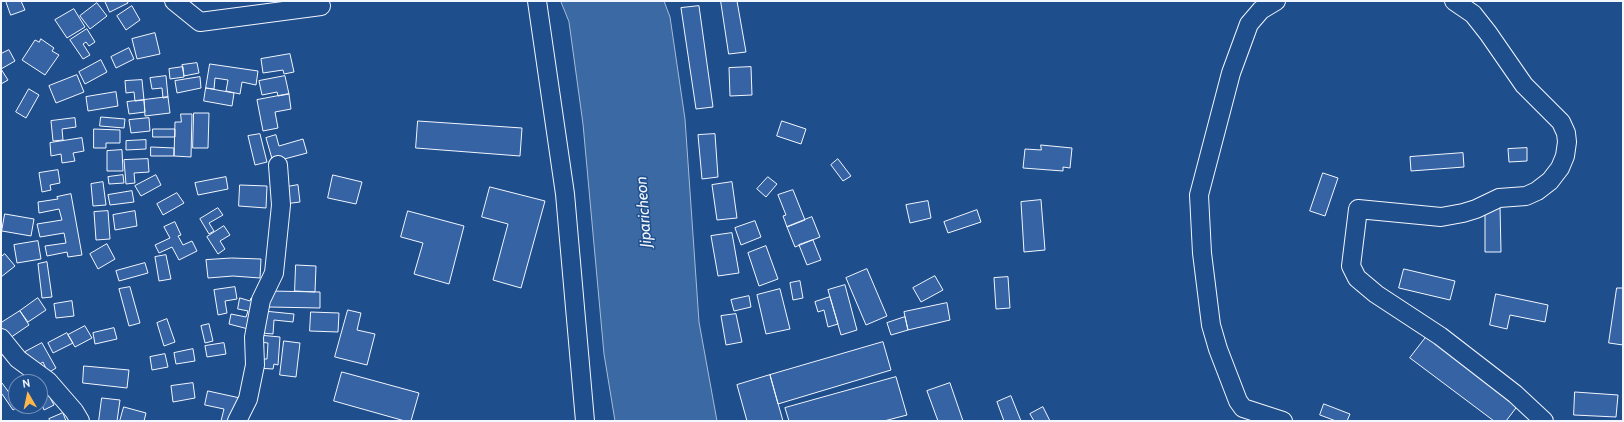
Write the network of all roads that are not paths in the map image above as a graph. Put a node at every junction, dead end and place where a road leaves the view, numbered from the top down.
1 (174, 1) edge
2 (537, 1) edge
3 (1276, 1) edge
4 (1454, 1) edge
5 (322, 6) dead end
6 (278, 165) dead end
7 (1, 338) edge
8 (80, 421) edge
9 (237, 421) edge
10 (585, 421) edge
11 (1283, 421) edge
12 (1544, 421) edge

1 - 5 street
2 - 10 street
3 - 11 street
4 - 12 street
6 - 9 street
7 - 8 street

